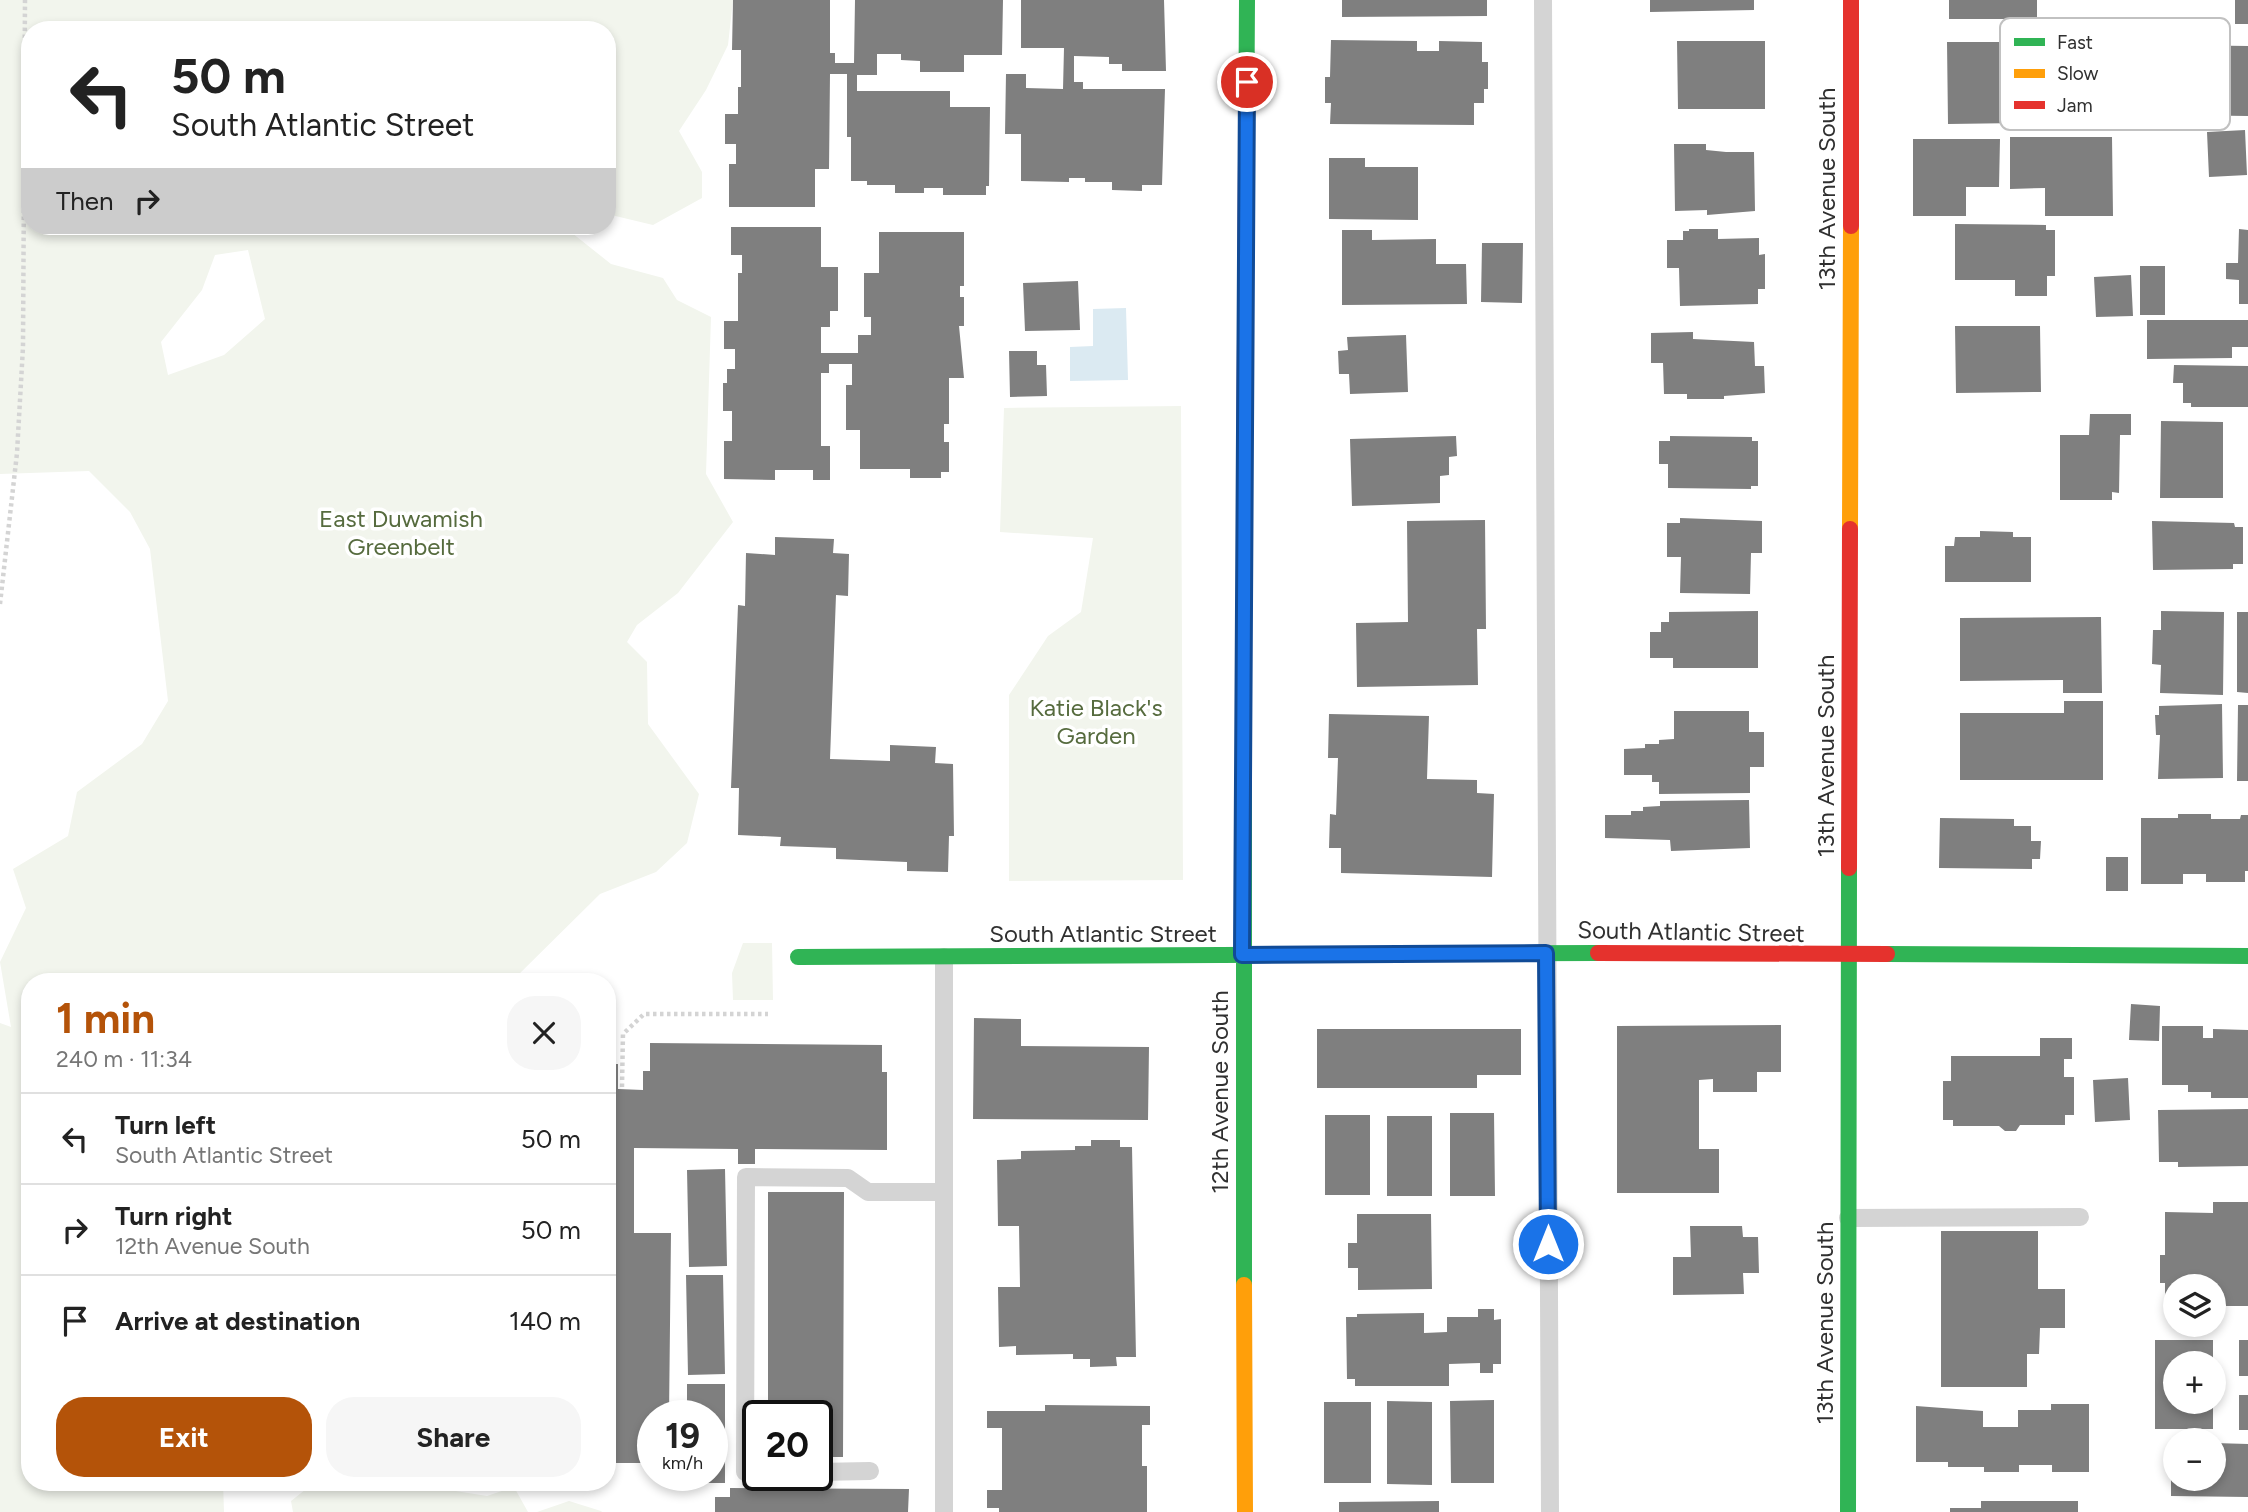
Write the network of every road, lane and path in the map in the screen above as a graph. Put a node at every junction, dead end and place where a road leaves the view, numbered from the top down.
1 (25, 0) edge
2 (1247, 0) edge
3 (1543, 0) edge
4 (1851, 0) edge
5 (25, 21) edge
6 (24, 235) edge
7 (0, 604) edge
8 (1546, 953) junction
9 (1242, 955) junction
10 (2248, 956) edge
11 (799, 957) dead end
12 (944, 957) junction
13 (1848, 957) junction
14 (768, 1014) dead end
15 (622, 1087) dead end
16 (943, 1192) junction
17 (2080, 1217) dead end
18 (1847, 1218) junction
19 (746, 1400) edge
20 (870, 1471) dead end
21 (833, 1472) edge
22 (944, 1512) edge
23 (1245, 1512) edge
24 (1550, 1512) edge
25 (1848, 1512) edge

1 - 5 path
2 - 9 street, 12th Avenue South
3 - 8 lane
4 - 13 street, 13th Avenue South
6 - 7 path
8 - 9 street, South Atlantic Street
8 - 13 street, South Atlantic Street
8 - 24 lane
9 - 12 street, South Atlantic Street
9 - 23 street, 12th Avenue South
10 - 13 street, South Atlantic Street
11 - 12 street, South Atlantic Street
12 - 16 lane
13 - 18 street, 13th Avenue South
14 - 15 path
16 - 19 lane
16 - 22 lane
17 - 18 lane
18 - 25 street, 13th Avenue South
20 - 21 lane

